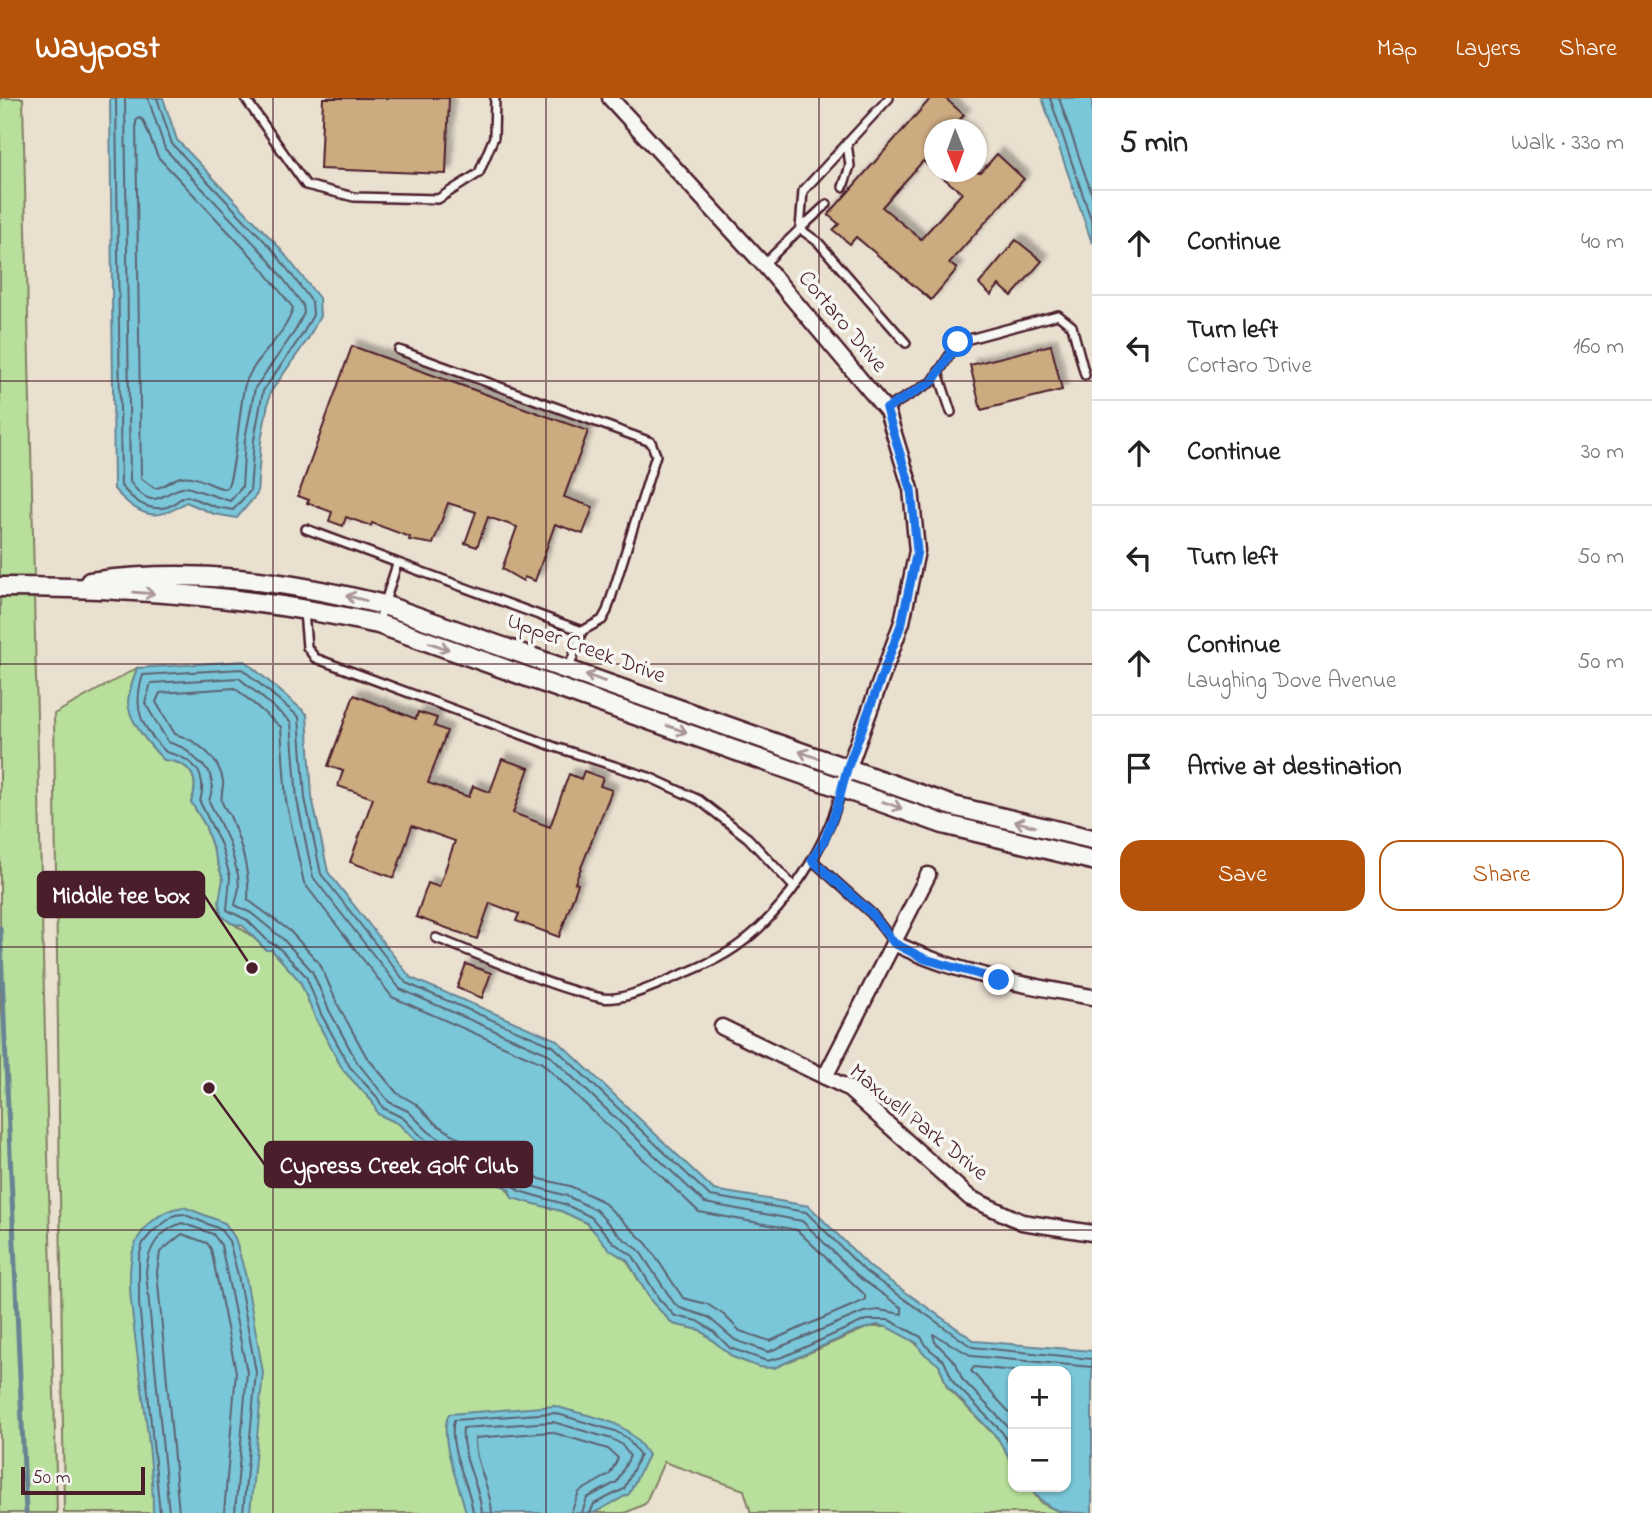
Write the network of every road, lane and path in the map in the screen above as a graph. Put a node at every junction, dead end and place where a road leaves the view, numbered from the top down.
1 (245, 98) edge
2 (495, 98) edge
3 (610, 98) edge
4 (889, 98) edge
5 (847, 143) junction
6 (843, 187) dead end
7 (827, 204) dead end
8 (800, 229) junction
9 (764, 265) junction
10 (906, 343) dead end
11 (399, 350) dead end
12 (938, 372) junction
13 (1085, 375) dead end
14 (886, 409) junction
15 (951, 412) dead end
16 (306, 529) dead end
17 (397, 565) junction
18 (0, 587) edge
19 (52, 587) junction
20 (384, 605) junction
21 (305, 608) junction
22 (378, 624) junction
23 (582, 631) junction
24 (569, 668) junction
25 (845, 778) junction
26 (1092, 839) edge
27 (812, 860) junction
28 (1092, 860) edge
29 (928, 875) dead end
30 (793, 886) junction
31 (436, 938) dead end
32 (894, 943) junction
33 (1092, 997) edge
34 (722, 1027) dead end
35 (825, 1077) junction
36 (1092, 1233) edge

1 - 2 lane
3 - 9 street, Cortaro Drive
4 - 5 lane
5 - 6 lane
5 - 8 lane
7 - 8 lane
8 - 9 lane
8 - 10 lane
9 - 14 street, Cortaro Drive
11 - 23 lane
12 - 13 lane
12 - 14 lane
12 - 15 lane
14 - 25 street, Cortaro Drive
16 - 17 lane
17 - 20 lane
17 - 23 lane
18 - 19 street, Upper Creek Drive
20 -> 19 street, Upper Creek Drive
19 -> 21 street, Upper Creek Drive
20 - 22 lane
20 - 24 street, Upper Creek Drive
21 - 22 street, Upper Creek Drive
21 - 30 lane
22 -> 25 street, Upper Creek Drive
23 - 24 lane
25 -> 24 street, Upper Creek Drive
26 -> 25 street, Upper Creek Drive
25 - 27 lane
25 -> 28 street, Upper Creek Drive
27 - 30 lane
27 - 32 lane
29 - 32 street
30 - 31 lane
32 - 33 street
32 - 35 street
34 - 35 street, Maxwell Park Drive
35 - 36 street, Maxwell Park Drive

